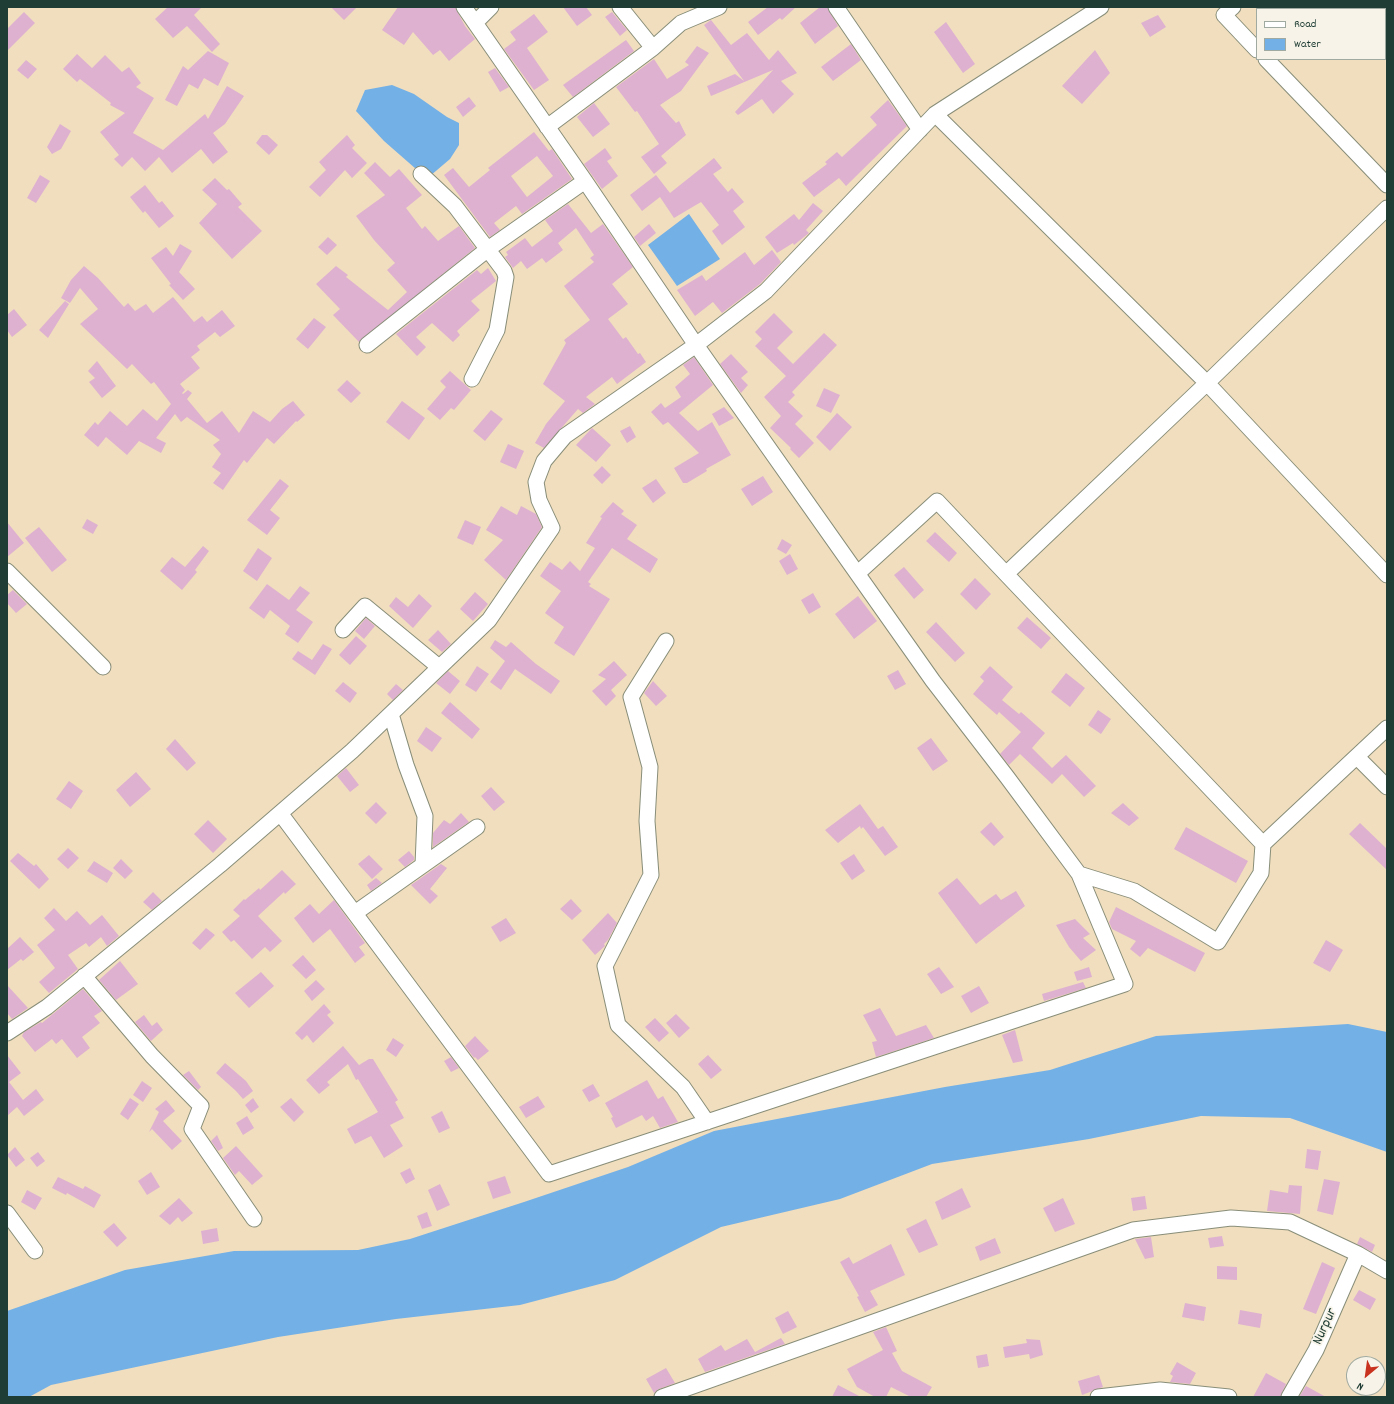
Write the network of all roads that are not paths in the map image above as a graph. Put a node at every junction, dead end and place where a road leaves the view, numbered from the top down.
1 (464, 7) edge
2 (491, 7) edge
3 (620, 7) edge
4 (719, 7) edge
5 (836, 7) edge
6 (1101, 7) edge
7 (1226, 10) edge
8 (475, 23) junction
9 (653, 48) junction
10 (1256, 49) edge
11 (1267, 60) edge
12 (935, 114) junction
13 (547, 127) junction
14 (920, 130) junction
15 (421, 174) dead end
16 (585, 181) junction
17 (1387, 185) edge
18 (1387, 208) edge
19 (488, 249) junction
20 (696, 345) junction
21 (367, 346) dead end
22 (472, 380) dead end
23 (1207, 383) junction
24 (7, 571) edge
25 (858, 574) junction
26 (1006, 574) junction
27 (1387, 575) edge
28 (342, 630) dead end
29 (666, 641) dead end
30 (103, 667) dead end
31 (439, 668) junction
32 (391, 714) junction
33 (1387, 728) edge
34 (1357, 757) junction
35 (1387, 787) edge
36 (280, 813) junction
37 (477, 827) dead end
38 (1263, 844) junction
39 (423, 865) junction
40 (1079, 874) junction
41 (355, 913) junction
42 (84, 976) junction
43 (7, 1032) edge
44 (707, 1122) junction
45 (7, 1212) edge
46 (254, 1219) dead end
47 (35, 1251) dead end
48 (1358, 1254) junction
49 (1387, 1271) edge
50 (662, 1397) edge
51 (1098, 1397) edge
52 (1228, 1397) edge
53 (1289, 1397) edge

1 - 8 street
2 - 8 street
3 - 9 street
4 - 9 street
5 - 14 street
6 - 12 street
7 - 10 street
8 - 13 street
9 - 13 street
11 - 17 street
12 - 14 street
12 - 23 street
13 - 16 street
14 - 20 street
15 - 19 street
16 - 19 street
16 - 20 street
18 - 23 street
19 - 21 street
19 - 22 street
20 - 25 street
20 - 31 street
23 - 26 street
23 - 27 street
24 - 30 street
25 - 26 street
25 - 40 street
26 - 38 street
28 - 31 street
29 - 44 street
31 - 32 street
32 - 36 street
32 - 39 street
33 - 34 street
34 - 35 street
34 - 38 street
36 - 41 street
36 - 42 street
37 - 39 street
38 - 40 street
39 - 41 street
40 - 44 street
41 - 44 street
42 - 43 street
42 - 46 street
45 - 47 street
48 - 49 street
48 - 50 street
48 - 53 street, Nurpur
51 - 52 street

